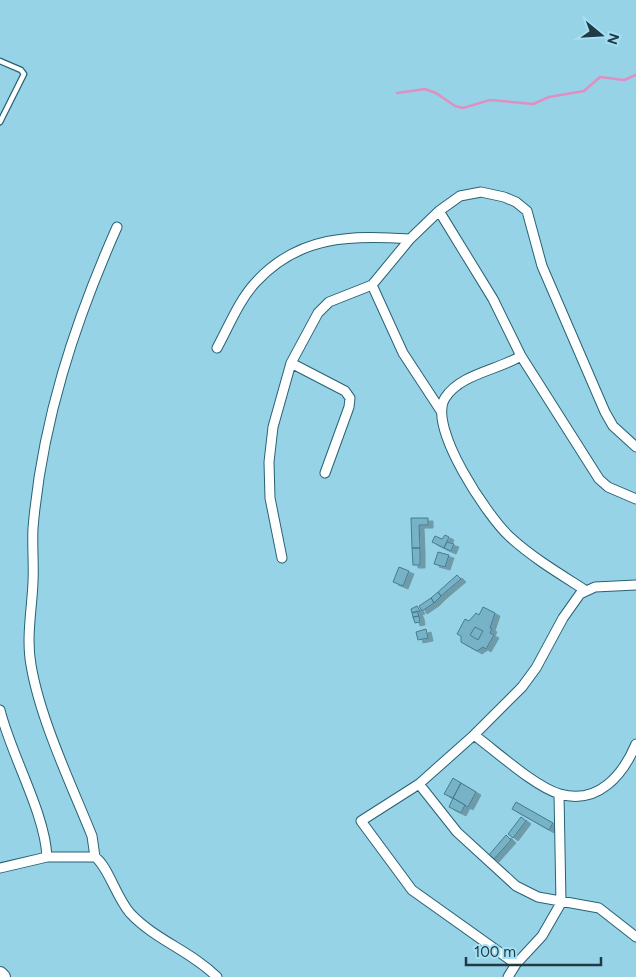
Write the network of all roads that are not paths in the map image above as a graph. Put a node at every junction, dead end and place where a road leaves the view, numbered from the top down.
1 (0, 61) edge
2 (0, 122) edge
3 (439, 211) junction
4 (117, 227) dead end
5 (410, 239) junction
6 (372, 285) junction
7 (217, 348) dead end
8 (521, 356) junction
9 (290, 363) junction
10 (441, 411) junction
11 (636, 447) edge
12 (325, 473) dead end
13 (636, 499) edge
14 (282, 558) dead end
15 (636, 585) edge
16 (585, 590) junction
17 (0, 710) edge
18 (474, 735) junction
19 (636, 744) edge
20 (419, 784) junction
21 (560, 794) junction
22 (47, 857) junction
23 (95, 857) junction
24 (0, 868) edge
25 (561, 903) junction
26 (636, 937) edge
27 (516, 964) junction
28 (0, 974) edge
29 (3, 977) edge
30 (217, 977) edge
31 (508, 977) edge

1 - 2 lane
3 - 5 street
3 - 8 street
3 - 11 street
4 - 23 street
5 - 6 street
5 - 7 street
6 - 9 street
6 - 10 street
8 - 10 street
8 - 13 street
9 - 12 street
9 - 14 street
10 - 16 street
15 - 16 street
16 - 18 street
17 - 22 street
18 - 20 street
18 - 21 street
19 - 21 street
20 - 25 street
20 - 27 street
21 - 25 street
22 - 23 street
22 - 24 street
23 - 30 street
25 - 26 street
25 - 27 street
27 - 31 street
28 - 29 street

